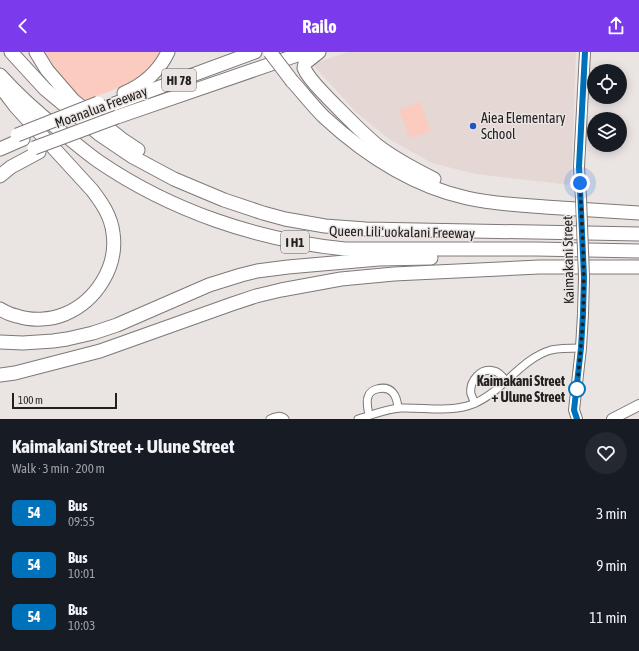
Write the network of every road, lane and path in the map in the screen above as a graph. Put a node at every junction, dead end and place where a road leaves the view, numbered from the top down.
1 (11, 52) edge
2 (36, 52) edge
3 (168, 52) edge
4 (255, 52) edge
5 (270, 52) edge
6 (306, 52) edge
7 (318, 52) edge
8 (585, 52) edge
9 (0, 75) edge
10 (0, 86) edge
11 (101, 106) junction
12 (20, 137) junction
13 (0, 145) edge
14 (0, 149) edge
15 (37, 150) junction
16 (0, 165) edge
17 (0, 176) edge
18 (224, 200) junction
19 (588, 210) junction
20 (639, 213) edge
21 (639, 234) edge
22 (536, 249) junction
23 (639, 251) edge
24 (639, 267) edge
25 (0, 309) edge
26 (0, 342) edge
27 (581, 348) junction
28 (76, 357) junction
29 (0, 368) edge
30 (0, 375) edge
31 (506, 381) junction
32 (475, 404) junction
33 (639, 405) edge
34 (398, 408) junction
35 (369, 415) junction
36 (270, 419) edge
37 (285, 419) edge
38 (358, 419) edge
39 (576, 419) edge
40 (612, 419) edge

1 - 18 highway, Queen Liliʻuokalani Freeway / I H1
2 - 18 highway
3 - 11 highway
4 - 11 highway, Moanalua Freeway / HI 78
5 - 19 highway, bridge
6 - 15 highway, HI 78
7 - 19 highway
8 - 27 street, Kaimakani Street, bridge
9 - 22 highway, Queen Liliʻuokalani Freeway / I H1
10 - 25 highway
11 - 12 highway, bridge
12 - 13 highway
12 - 14 highway
15 - 16 highway
15 - 17 highway
18 - 21 highway, Queen Liliʻuokalani Freeway / I H1
19 - 20 highway
22 - 23 highway, Queen Liliʻuokalani Freeway / I H1
22 - 26 highway
24 - 28 highway
27 - 31 street
27 - 39 street, Kaimakani Street
28 - 29 highway
28 - 30 highway
31 - 32 street
31 - 32 street
32 - 34 street
33 - 40 street
34 - 35 street
34 - 35 street
35 - 38 street
36 - 37 street

